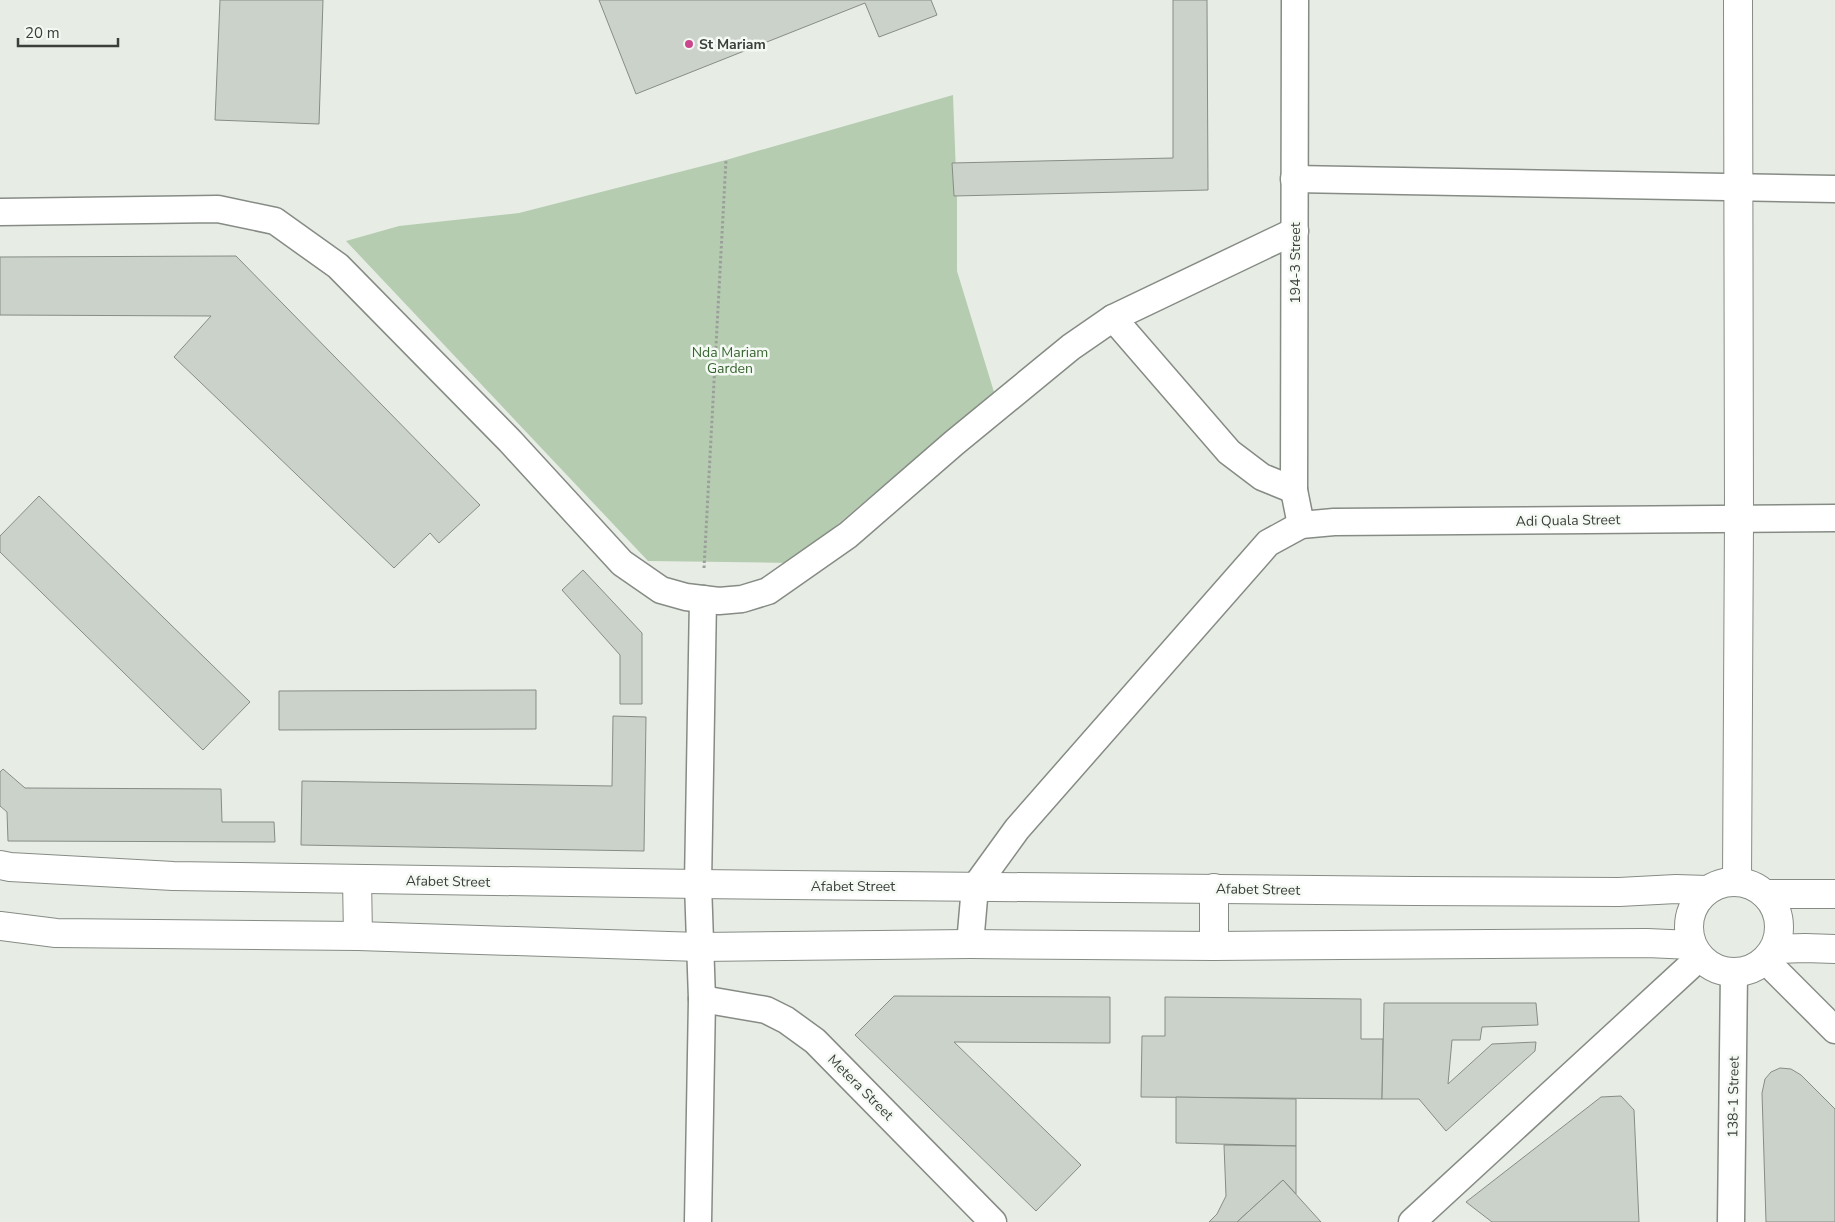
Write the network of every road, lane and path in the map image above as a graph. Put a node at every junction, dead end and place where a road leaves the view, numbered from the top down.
1 (1295, 0) edge
2 (1738, 0) edge
3 (726, 160) dead end
4 (1294, 179) junction
5 (1738, 188) junction
6 (1835, 189) edge
7 (0, 212) edge
8 (1295, 231) junction
9 (1113, 318) junction
10 (1294, 490) junction
11 (1740, 518) junction
12 (1835, 518) edge
13 (1301, 525) junction
14 (703, 599) junction
15 (0, 865) edge
16 (357, 879) junction
17 (1737, 882) junction
18 (698, 884) junction
19 (974, 887) junction
20 (1214, 888) junction
21 (1707, 890) junction
22 (1765, 894) junction
23 (1835, 894) edge
24 (0, 926) edge
25 (358, 936) junction
26 (970, 944) junction
27 (1214, 946) junction
28 (699, 947) junction
29 (1835, 949) edge
30 (1696, 951) junction
31 (1770, 955) junction
32 (1734, 972) junction
33 (702, 999) junction
34 (1835, 1030) edge
35 (698, 1222) edge
36 (993, 1222) edge
37 (1412, 1222) edge
38 (1730, 1222) edge

1 - 4 street, 194-3 Street
2 - 5 main road
3 - 14 path
4 - 5 street
4 - 8 street, 194-3 Street
5 - 6 street
5 - 11 main road
7 - 14 street
8 - 9 street
8 - 10 street, 194-3 Street
9 - 10 street
9 - 14 street
10 - 13 street, 194-3 Street
11 - 12 street, Adi Quala Street
11 - 13 street, Adi Quala Street
11 - 17 main road
13 - 19 street
14 - 18 street
15 - 16 main road, Afabet Street
16 - 18 main road, Afabet Street
16 - 25 main road
17 - 21 main road
17 - 22 main road
18 - 19 main road, Afabet Street
18 - 28 street
19 - 20 main road, Afabet Street
19 - 26 street
20 - 21 main road, Afabet Street
20 - 27 main road
21 - 30 main road
22 - 23 main road
22 - 31 main road
24 - 25 main road
25 - 28 main road
26 - 27 main road
26 - 28 main road
27 - 30 main road
28 - 33 street
29 - 31 main road
30 - 32 main road
30 - 37 street
31 - 32 main road
31 - 34 street
32 - 38 street, 138-1 Street
33 - 35 street
33 - 36 street, Metera Street

